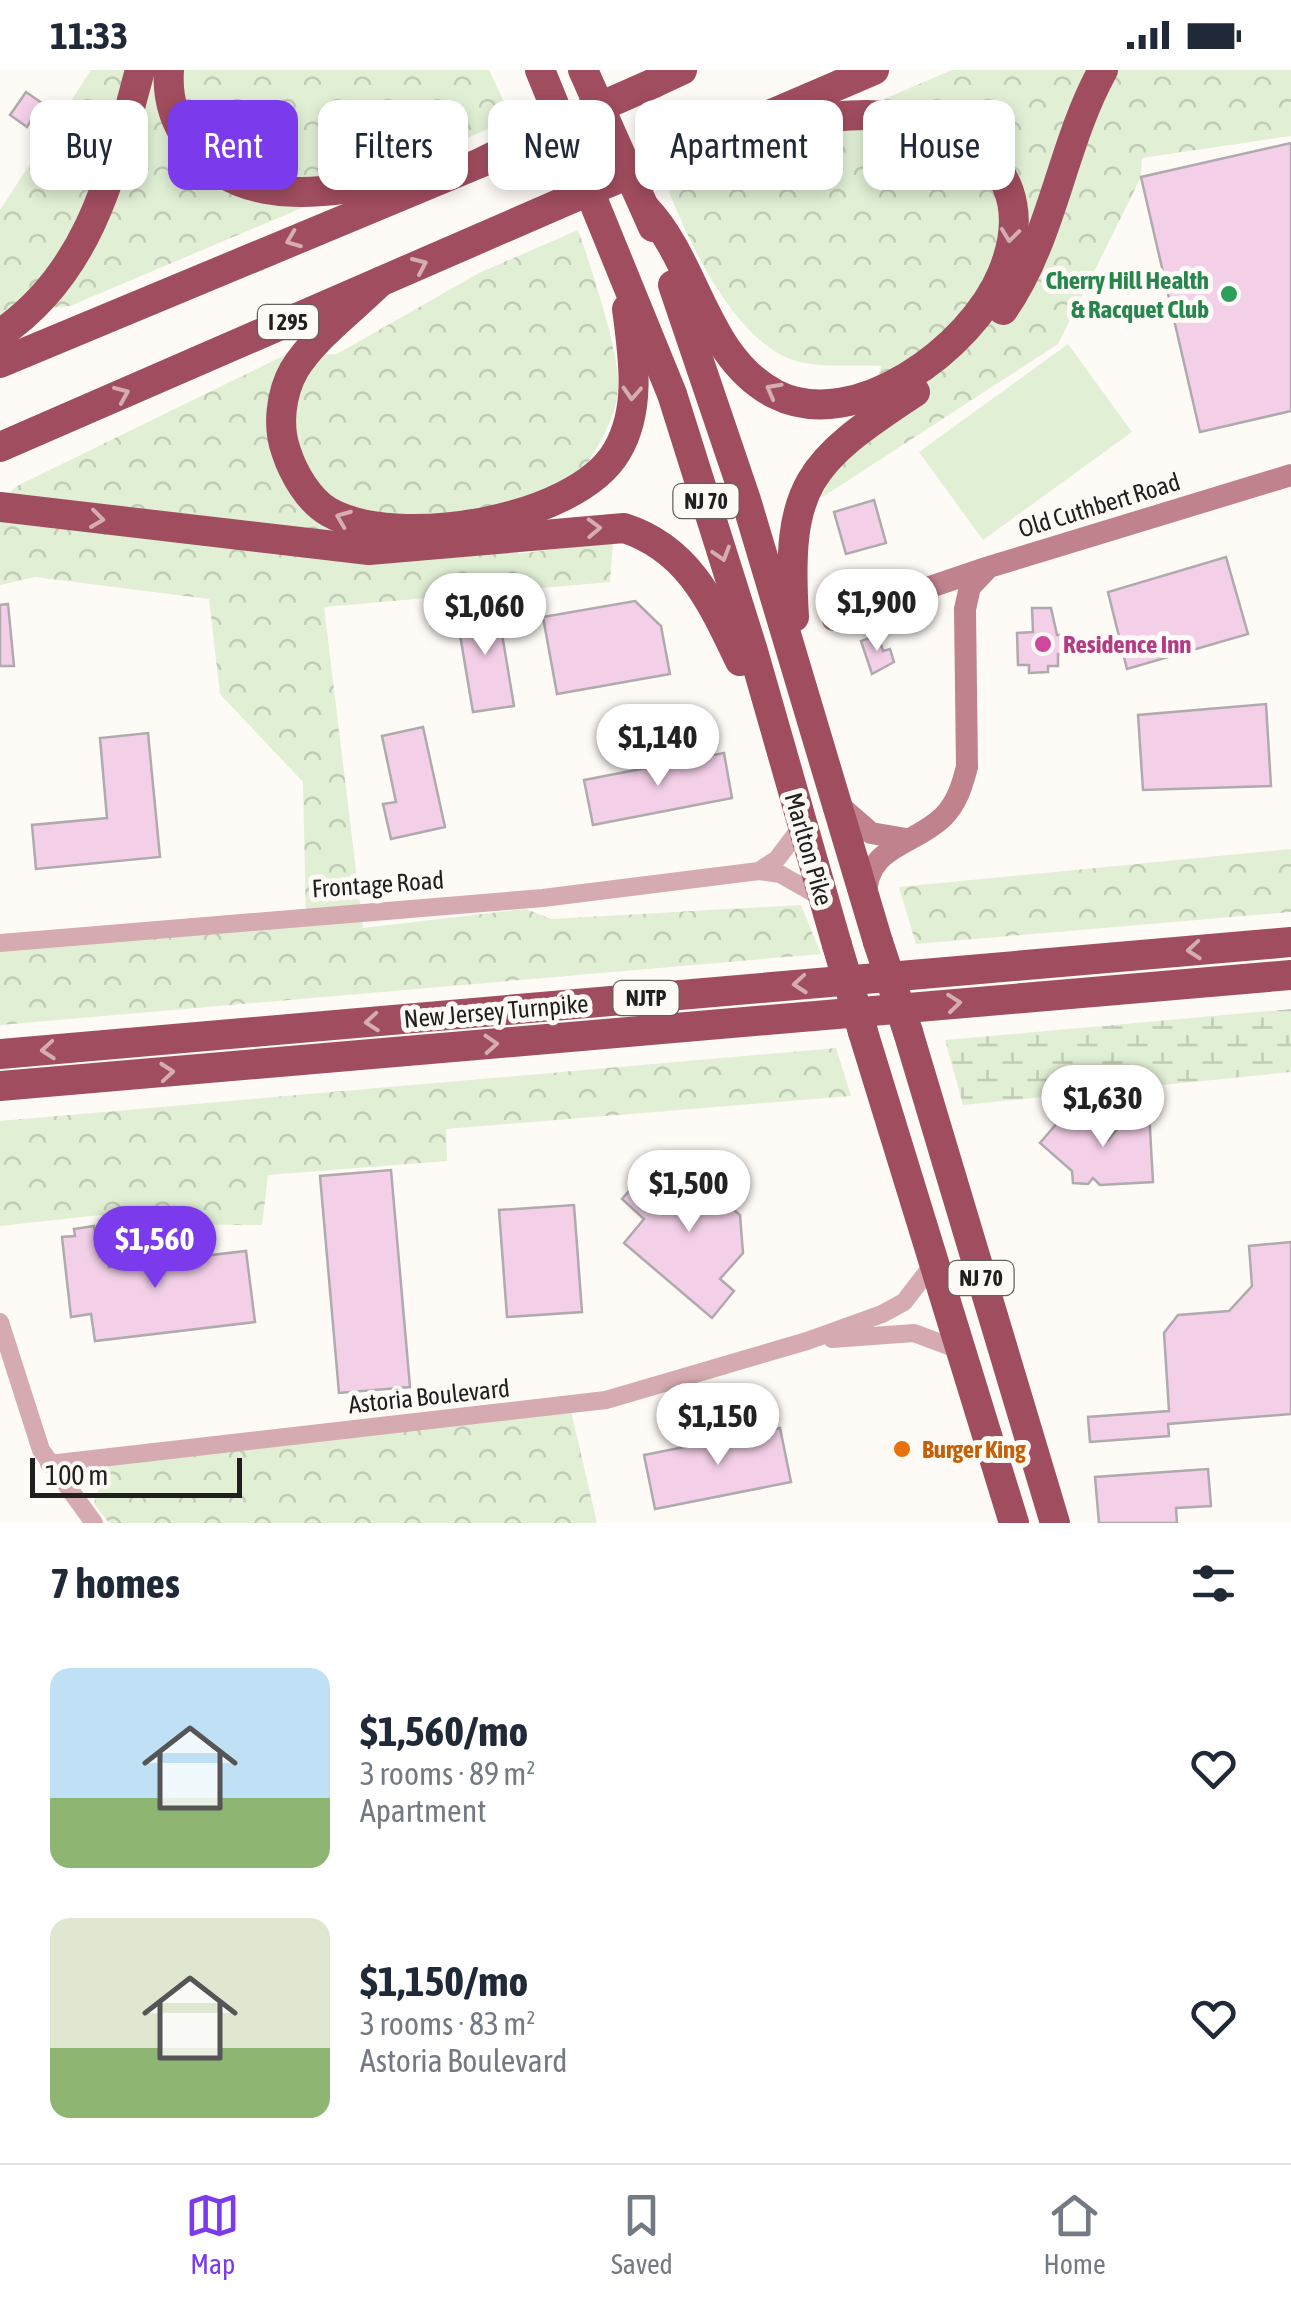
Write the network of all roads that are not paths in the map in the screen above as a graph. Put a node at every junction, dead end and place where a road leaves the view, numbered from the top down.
1 (140, 70) edge
2 (169, 70) edge
3 (531, 70) edge
4 (540, 70) edge
5 (583, 70) edge
6 (682, 70) edge
7 (874, 70) edge
8 (1103, 70) edge
9 (543, 100) edge
10 (546, 100) edge
11 (600, 100) edge
12 (804, 100) edge
13 (843, 117) edge
14 (488, 158) edge
15 (480, 163) junction
16 (635, 172) edge
17 (585, 190) edge
18 (646, 210) junction
19 (620, 262) junction
20 (380, 282) junction
21 (0, 334) edge
22 (0, 363) edge
23 (0, 447) edge
24 (1291, 475) edge
25 (0, 507) edge
26 (989, 567) junction
27 (833, 620) dead end
28 (797, 670) junction
29 (779, 746) junction
30 (834, 795) junction
31 (802, 826) junction
32 (906, 839) junction
33 (758, 871) junction
34 (824, 899) junction
35 (866, 902) junction
36 (1291, 942) edge
37 (0, 943) edge
38 (1291, 975) edge
39 (0, 1054) edge
40 (0, 1086) edge
41 (934, 1263) junction
42 (0, 1322) edge
43 (807, 1341) junction
44 (962, 1352) junction
45 (49, 1464) junction
46 (94, 1523) edge
47 (1014, 1523) edge
48 (1055, 1523) edge

1 - 21 highway
2 - 15 highway
3 - 9 highway
4 - 10 highway, Marlton Pike / NJ 70
5 - 18 highway, Marlton Pike / NJ 70
6 - 11 highway, bridge
7 - 12 highway, I 295
8 - 28 highway
13 -> 18 highway
14 - 15 highway
15 -> 22 highway
20 -> 16 highway, I 295, bridge
17 - 19 highway, Marlton Pike / NJ 70
18 - 28 highway, Marlton Pike / NJ 70
19 -> 20 highway
19 -> 29 highway, Marlton Pike / NJ 70
23 -> 20 highway, I 295
24 - 26 street, Old Cuthbert Road
25 -> 29 highway
26 - 27 street, Old Cuthbert Road
26 - 32 street
28 - 30 highway, Marlton Pike / NJ 70
29 - 31 highway, Marlton Pike / NJ 70
30 - 32 street
30 - 35 highway, Marlton Pike / NJ 70
31 - 33 street
31 - 34 highway, Marlton Pike / NJ 70
32 - 35 street
33 - 34 street, Frontage Road
33 - 37 street, Frontage Road
34 - 41 highway, Marlton Pike / NJ 70, bridge
35 - 48 highway, Marlton Pike / NJ 70, bridge
36 -> 39 highway, New Jersey Turnpike / NJTP
40 -> 38 highway, New Jersey Turnpike / NJTP
41 - 43 street, Astoria Boulevard
41 - 44 highway, Marlton Pike / NJ 70
42 - 45 street
43 - 44 street, Astoria Boulevard
43 - 45 street, Astoria Boulevard
44 - 47 highway, Marlton Pike / NJ 70
45 - 46 street

